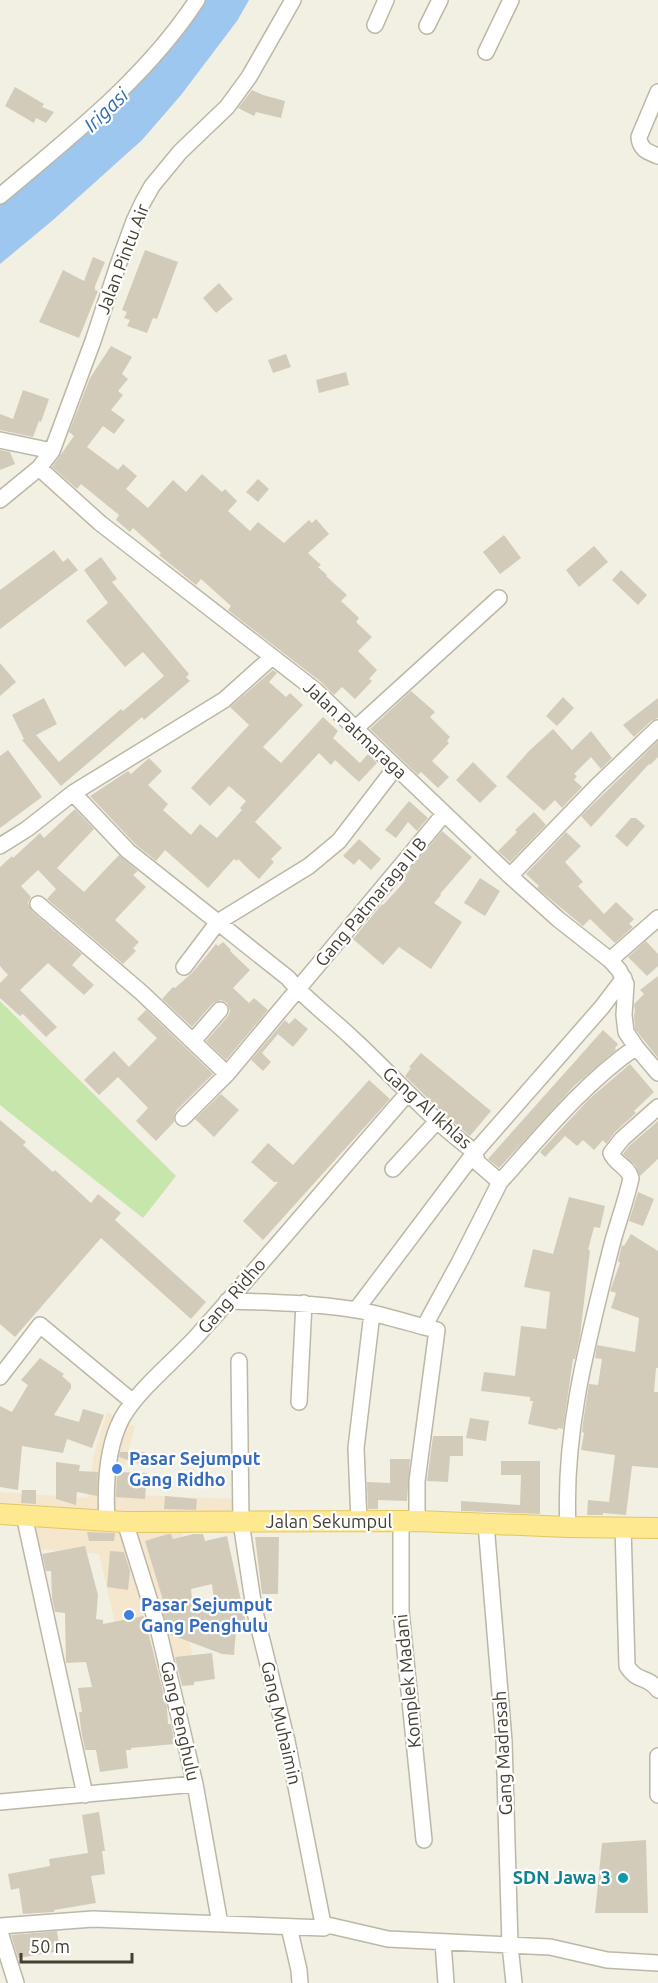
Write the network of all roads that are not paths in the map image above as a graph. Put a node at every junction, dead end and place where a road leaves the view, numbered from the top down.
1 (197, 0) edge
2 (292, 0) edge
3 (386, 0) edge
4 (440, 0) edge
5 (511, 0) edge
6 (375, 25) dead end
7 (427, 26) dead end
8 (486, 52) dead end
9 (658, 92) edge
10 (658, 156) edge
11 (0, 196) edge
12 (0, 440) edge
13 (52, 451) junction
14 (39, 468) junction
15 (0, 500) edge
16 (499, 598) dead end
17 (271, 658) junction
18 (356, 728) junction
19 (658, 728) edge
20 (395, 768) junction
21 (73, 793) junction
22 (444, 814) junction
23 (0, 846) edge
24 (510, 876) junction
25 (38, 904) dead end
26 (658, 918) edge
27 (218, 922) junction
28 (610, 960) junction
29 (184, 967) dead end
30 (624, 978) junction
31 (297, 990) junction
32 (602, 1007) junction
33 (220, 1010) dead end
34 (626, 1023) junction
35 (193, 1041) junction
36 (636, 1047) junction
37 (657, 1071) edge
38 (227, 1074) junction
39 (408, 1093) junction
40 (658, 1107) edge
41 (183, 1118) dead end
42 (438, 1120) junction
43 (475, 1152) junction
44 (393, 1169) dead end
45 (500, 1182) junction
46 (227, 1301) junction
47 (304, 1303) junction
48 (364, 1311) junction
49 (424, 1327) junction
50 (239, 1361) dead end
51 (0, 1377) edge
52 (133, 1402) junction
53 (299, 1402) dead end
54 (0, 1514) edge
55 (24, 1515) junction
56 (116, 1521) junction
57 (409, 1521) junction
58 (241, 1522) junction
59 (359, 1522) junction
60 (486, 1524) junction
61 (568, 1527) junction
62 (623, 1527) junction
63 (658, 1528) edge
64 (658, 1690) edge
65 (658, 1756) edge
66 (195, 1784) junction
67 (658, 1794) edge
68 (85, 1795) junction
69 (0, 1802) edge
70 (424, 1840) dead end
71 (220, 1924) junction
72 (323, 1924) junction
73 (0, 1926) edge
74 (289, 1927) junction
75 (0, 1932) edge
76 (443, 1942) junction
77 (510, 1945) junction
78 (658, 1963) edge
79 (16, 1983) edge
80 (300, 1983) edge
81 (446, 1983) edge
82 (514, 1983) edge

1 - 11 street
2 - 13 street, Jalan Pintu Air
3 - 6 street
4 - 7 street
5 - 8 street
9 - 10 street
12 - 13 street
13 - 14 street, Jalan Pintu Air
14 - 15 street, Jalan Pintu Air
14 - 17 street, Jalan Patmaraga
16 - 18 street
17 - 18 street, Jalan Patmaraga
17 - 21 street
18 - 20 street, Jalan Patmaraga
19 - 24 street
20 - 22 street, Jalan Patmaraga
20 - 27 street
21 - 23 street
21 - 27 street, Gang Al Ikhlas
22 - 24 street, Jalan Patmaraga
22 - 31 street, Gang Patmaraga II B
24 - 28 street, Jalan Patmaraga
25 - 35 street
26 - 28 street
27 - 29 street
27 - 31 street, Gang Al Ikhlas
28 - 30 street, Jalan Patmaraga
30 - 32 street
30 - 34 street
31 - 38 street, Gang Patmaraga II B
31 - 39 street, Gang Al Ikhlas
32 - 34 street
32 - 43 street
33 - 35 street
34 - 36 street
35 - 38 street
36 - 37 street
36 - 45 street
38 - 41 street, Gang Patmaraga II B
39 - 42 street, Gang Al Ikhlas
39 - 46 street, Gang Ridho
40 - 61 street
42 - 43 street, Gang Al Ikhlas
42 - 44 street
43 - 45 street, Gang Al Ikhlas
43 - 48 street
45 - 49 street
46 - 47 street
46 - 52 street, Gang Ridho
47 - 48 street
47 - 53 street
48 - 49 street
48 - 59 street
49 - 57 street
50 - 58 street, Gang Muhaimin
51 - 52 street
52 - 56 street, Gang Ridho
54 - 55 main road, Jalan Sekumpul
55 - 56 main road, Jalan Sekumpul
55 - 68 street
56 - 58 main road, Jalan Sekumpul
56 - 66 street, Gang Penghulu
57 - 59 main road, Jalan Sekumpul
57 - 60 main road, Jalan Sekumpul
57 - 70 street, Komplek Madani
58 - 59 main road, Jalan Sekumpul
58 - 72 street, Gang Muhaimin
60 - 61 main road, Jalan Sekumpul
60 - 77 street, Gang Madrasah
61 - 62 main road, Jalan Sekumpul
62 - 63 main road, Jalan Sekumpul
62 - 64 street
65 - 67 street
66 - 68 street
66 - 71 street, Gang Penghulu
68 - 69 street
71 - 73 street
71 - 74 street
72 - 74 street
72 - 76 street
74 - 80 street
75 - 79 street
76 - 77 street
76 - 81 street
77 - 78 street
77 - 82 street, Gang Madrasah

